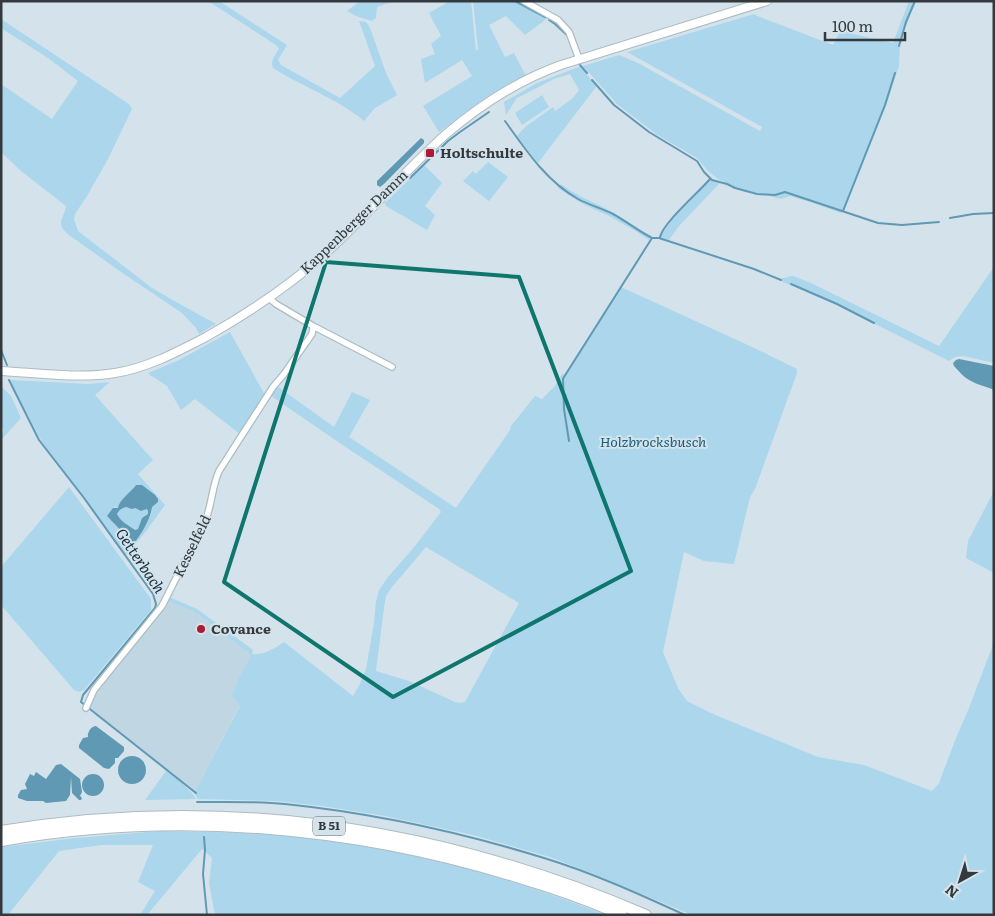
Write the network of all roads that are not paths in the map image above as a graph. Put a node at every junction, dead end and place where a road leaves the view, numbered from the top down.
1 (524, 1) edge
2 (767, 1) edge
3 (579, 59) junction
4 (269, 298) junction
5 (313, 326) junction
6 (392, 367) dead end
7 (1, 371) edge
8 (87, 707) dead end
9 (1, 832) edge
10 (1, 841) edge
11 (622, 915) edge
12 (646, 915) edge

1 - 3 street
2 - 3 main road, Kappenberger Damm
3 - 4 main road, Kappenberger Damm
4 - 5 street
4 - 7 main road, Kappenberger Damm
5 - 6 street
5 - 8 street, Kesselfeld
9 - 12 highway, B 51
10 - 11 highway, B 51

